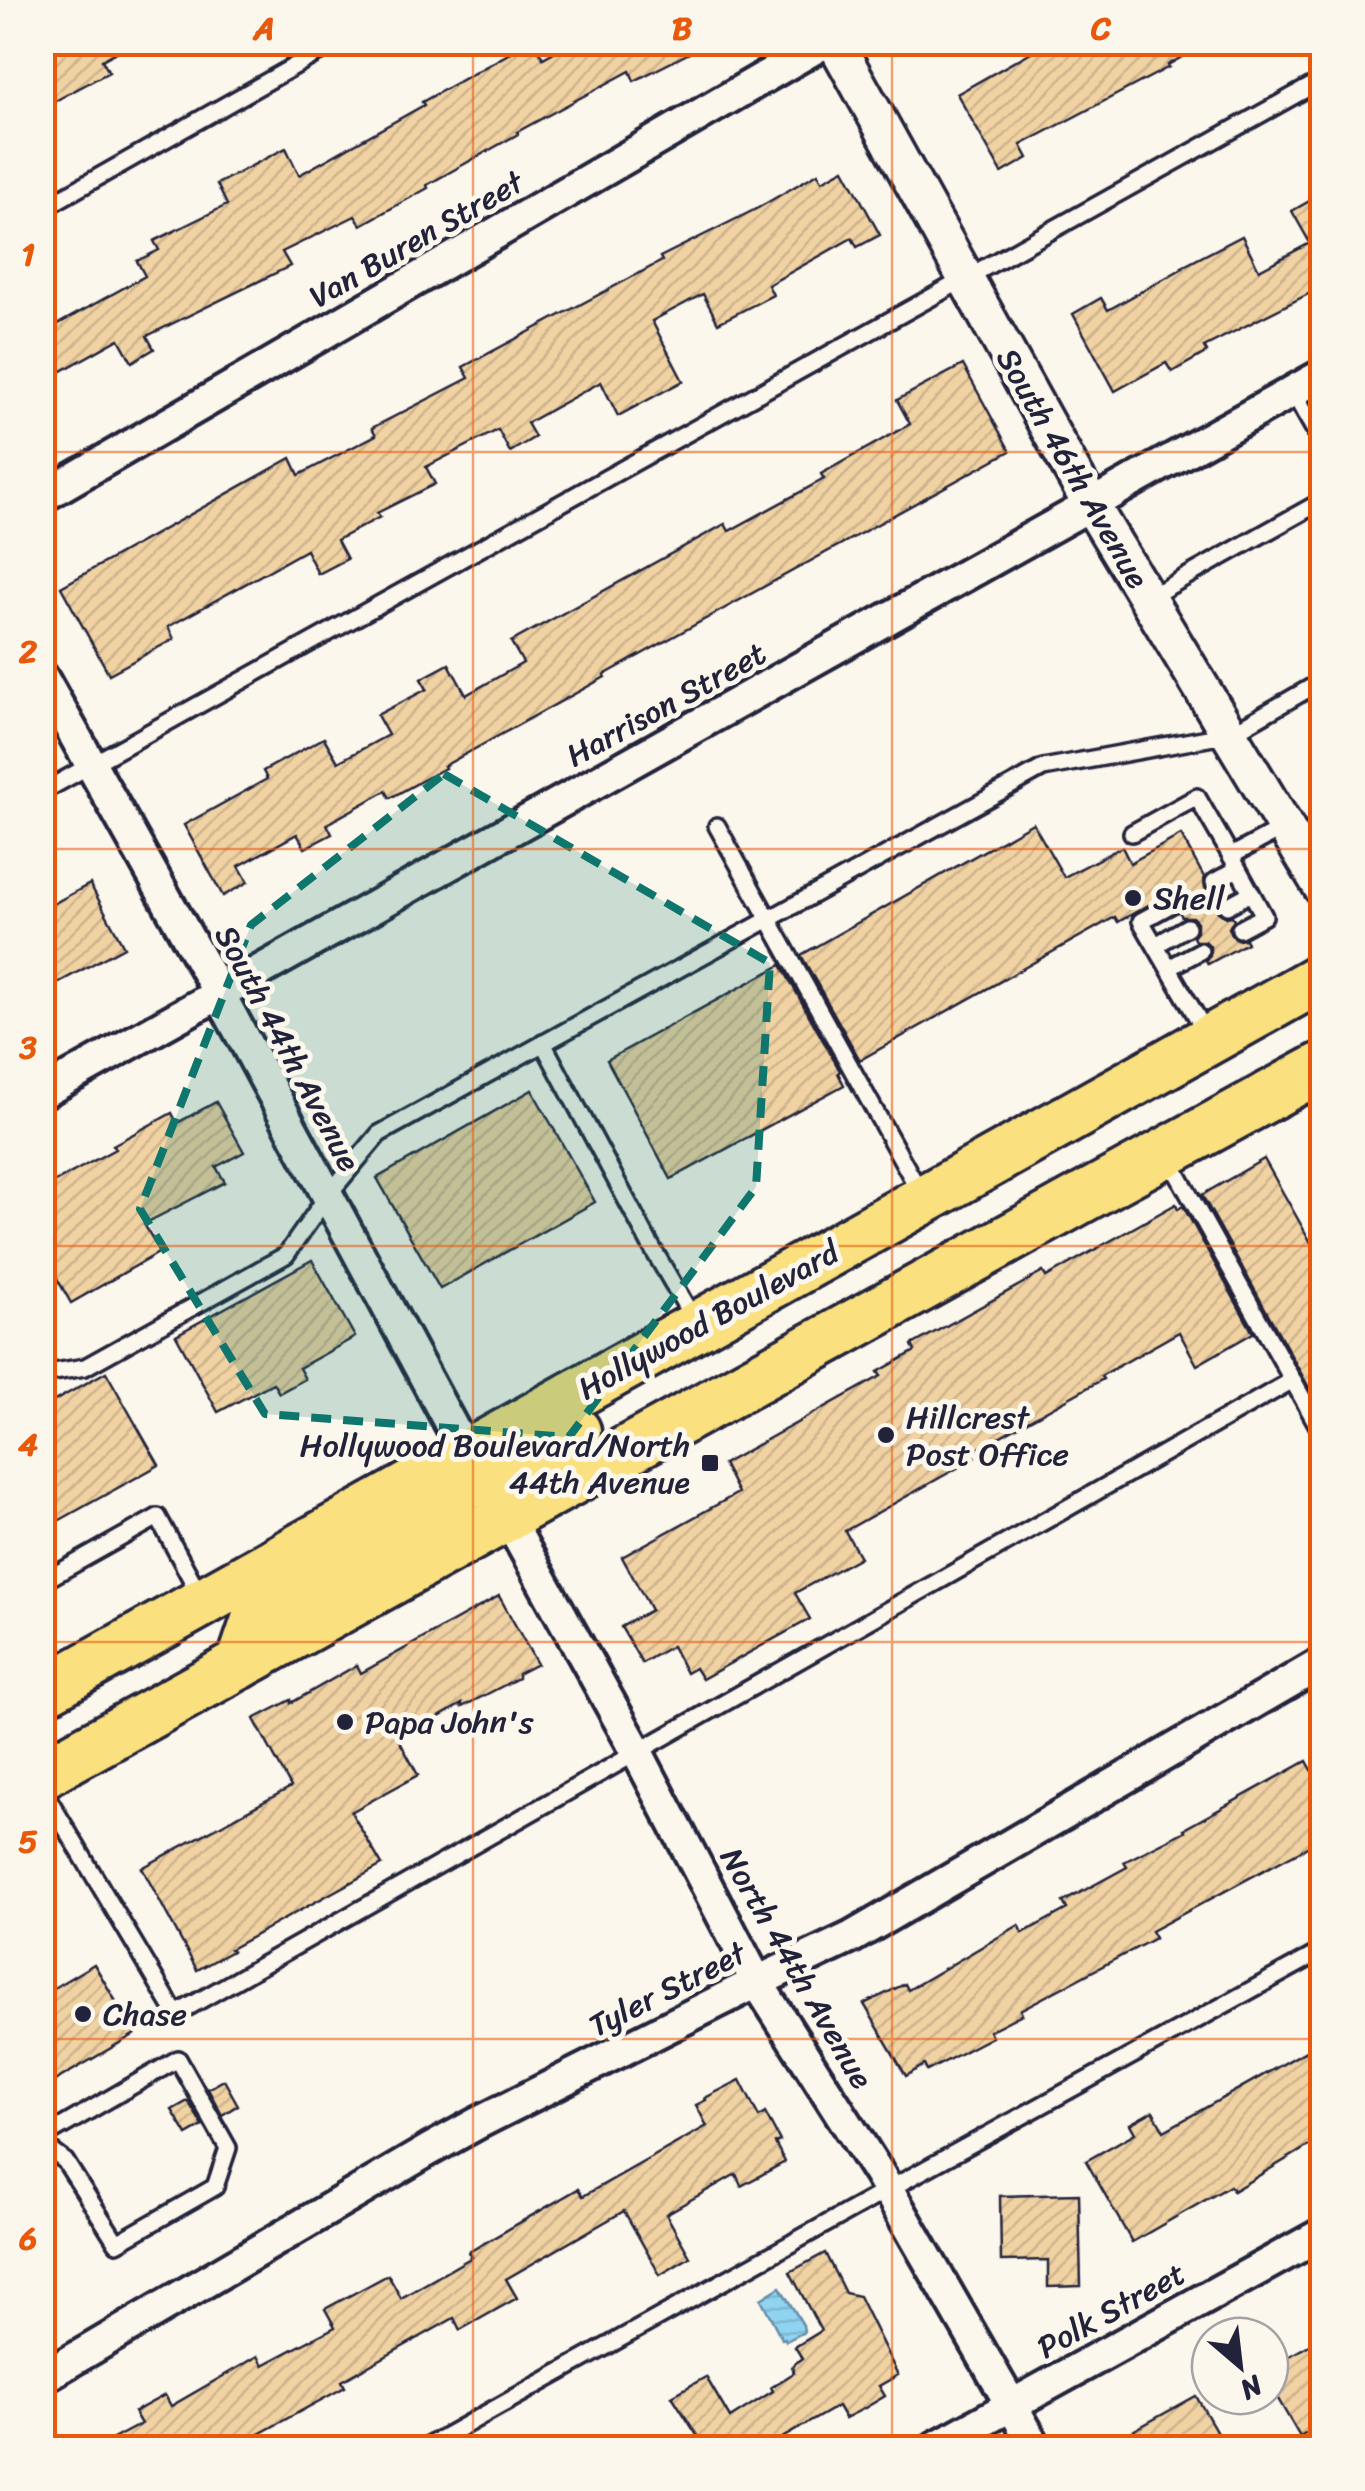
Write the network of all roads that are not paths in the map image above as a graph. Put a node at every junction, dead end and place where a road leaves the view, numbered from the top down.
1 (338, 42) edge
2 (825, 42) edge
3 (836, 42) edge
4 (1322, 80) edge
5 (42, 209) edge
6 (966, 279) junction
7 (1322, 375) edge
8 (1293, 392) junction
9 (1322, 443) edge
10 (42, 497) edge
11 (1322, 501) edge
12 (1091, 505) junction
13 (1148, 598) junction
14 (42, 677) edge
15 (1322, 681) edge
16 (1230, 734) junction
17 (92, 764) junction
18 (42, 792) edge
19 (716, 826) dead end
20 (1285, 827) junction
21 (1132, 833) dead end
22 (1234, 862) junction
23 (1214, 882) dead end
24 (1322, 888) edge
25 (1251, 893) junction
26 (1174, 903) dead end
27 (1227, 906) dead end
28 (769, 920) junction
29 (1188, 928) dead end
30 (1240, 929) dead end
31 (1156, 945) junction
32 (1200, 951) dead end
33 (1169, 968) junction
34 (1322, 977) edge
35 (220, 994) junction
36 (1210, 1040) junction
37 (543, 1043) junction
38 (1322, 1068) edge
39 (42, 1094) edge
40 (1166, 1154) junction
41 (328, 1196) junction
42 (924, 1199) junction
43 (790, 1274) junction
44 (698, 1326) junction
45 (42, 1374) edge
46 (1293, 1380) junction
47 (1322, 1434) edge
48 (467, 1455) junction
49 (507, 1517) junction
50 (42, 1582) edge
51 (204, 1602) junction
52 (1322, 1663) edge
53 (240, 1664) junction
54 (42, 1692) edge
55 (637, 1752) junction
56 (42, 1774) edge
57 (42, 1788) edge
58 (1322, 1951) edge
59 (757, 1982) junction
60 (42, 2141) edge
61 (888, 2190) junction
62 (1322, 2234) edge
63 (42, 2378) edge
64 (1012, 2404) junction
65 (424, 2448) edge
66 (934, 2448) edge
67 (1036, 2448) edge

1 - 5 lane
2 - 10 street, Van Buren Street
3 - 6 street, South 46th Avenue
4 - 6 lane
6 - 12 street, South 46th Avenue
6 - 17 lane
7 - 8 street, Harrison Street
8 - 9 lane
8 - 12 street, Harrison Street
11 - 13 lane
12 - 13 street, South 46th Avenue
12 - 35 street, Harrison Street
13 - 16 street, South 46th Avenue
14 - 17 street, South 44th Avenue
15 - 16 lane
16 - 20 street, South 46th Avenue
16 - 28 lane
17 - 18 lane
17 - 35 street, South 44th Avenue
19 - 28 lane
20 - 22 lane
20 - 24 street, South 46th Avenue
21 - 22 lane
22 - 23 lane
22 - 25 lane
25 - 27 lane
25 - 30 lane
26 - 31 lane
28 - 37 lane
28 - 42 lane
29 - 31 lane
31 - 33 lane
32 - 33 lane
33 - 36 lane
34 - 36 highway, Hollywood Boulevard
35 - 39 street, Harrison Street
35 - 41 street, South 44th Avenue
36 - 42 highway, Hollywood Boulevard
37 - 41 lane
37 - 44 lane
38 - 40 highway
40 - 46 lane
40 - 49 highway
41 - 45 lane
41 - 48 street, South 44th Avenue
42 - 43 highway, Hollywood Boulevard
43 - 44 highway, Hollywood Boulevard
43 - 49 highway
44 - 48 highway, Hollywood Boulevard
46 - 47 lane
46 - 55 lane
48 - 51 highway, Hollywood Boulevard
48 - 53 highway
49 - 53 highway
49 - 55 street, North 44th Avenue
50 - 51 lane
51 - 54 highway, Hollywood Boulevard
52 - 59 street, Tyler Street
53 - 56 highway
55 - 57 lane
55 - 59 street, North 44th Avenue
58 - 61 lane
59 - 61 street, North 44th Avenue
59 - 63 street, Tyler Street
60 - 60 lane
61 - 64 street, North 44th Avenue
61 - 65 lane
62 - 64 street, Polk Street
64 - 66 street, Polk Street
64 - 67 street, North 44th Avenue

